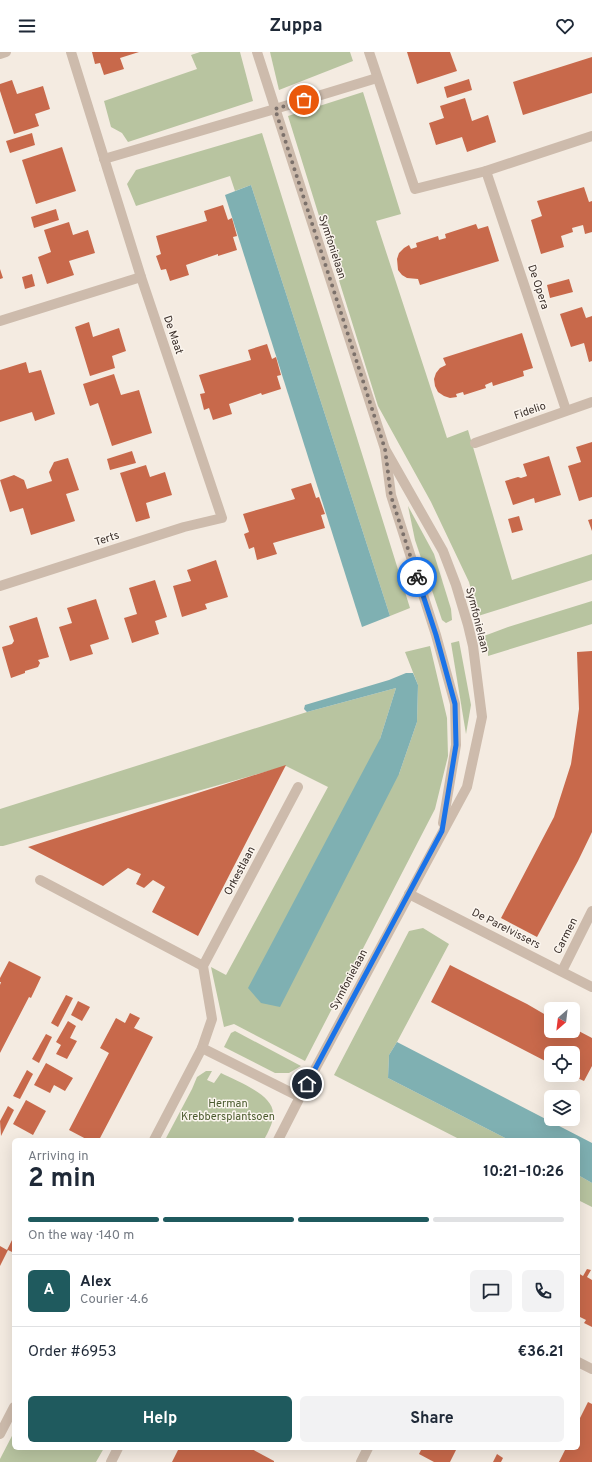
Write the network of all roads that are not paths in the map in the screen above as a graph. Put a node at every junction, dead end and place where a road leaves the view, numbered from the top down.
1 (6, 52) edge
2 (71, 52) edge
3 (257, 52) edge
4 (369, 52) edge
5 (0, 54) edge
6 (377, 78) junction
7 (275, 109) junction
8 (592, 136) edge
9 (104, 159) junction
10 (486, 171) junction
11 (141, 277) junction
12 (0, 321) edge
13 (592, 402) edge
14 (566, 410) junction
15 (475, 442) dead end
16 (385, 449) junction
17 (222, 518) joint
18 (0, 586) edge
19 (298, 787) dead end
20 (442, 831) junction
21 (40, 880) dead end
22 (409, 894) junction
23 (592, 911) edge
24 (203, 966) junction
25 (562, 971) junction
26 (592, 986) edge
27 (202, 1048) junction
28 (300, 1098) junction
29 (155, 1138) edge
30 (279, 1138) edge
31 (580, 1363) edge
32 (592, 1369) edge
33 (12, 1412) edge
34 (0, 1434) edge
35 (117, 1450) edge
36 (367, 1450) edge
37 (111, 1462) edge
38 (361, 1462) edge

1 - 5 street
2 - 9 street, De Maat
3 - 7 street, Symfonielaan
4 - 6 street
6 - 7 street
6 - 10 street
7 - 9 street
7 - 16 street, Symfonielaan
8 - 10 street
9 - 11 street, De Maat
10 - 14 street, De Opera
11 - 12 street
11 - 17 street, De Maat
13 - 14 street, Fidelio
14 - 15 street, Fidelio
16 - 20 street, Symfonielaan
16 - 20 street, Symfonielaan
17 - 18 street, Terts
19 - 24 street, Orkestlaan
20 - 22 street, Symfonielaan
21 - 24 street
22 - 25 street, De Parelvissers
22 - 28 street, Symfonielaan
23 - 25 street, Carmen
24 - 27 street
25 - 26 street, De Parelvissers
27 - 28 street
27 - 29 street
28 - 30 street, Symfonielaan
31 - 32 street
33 - 34 street
35 - 37 street
36 - 38 street

